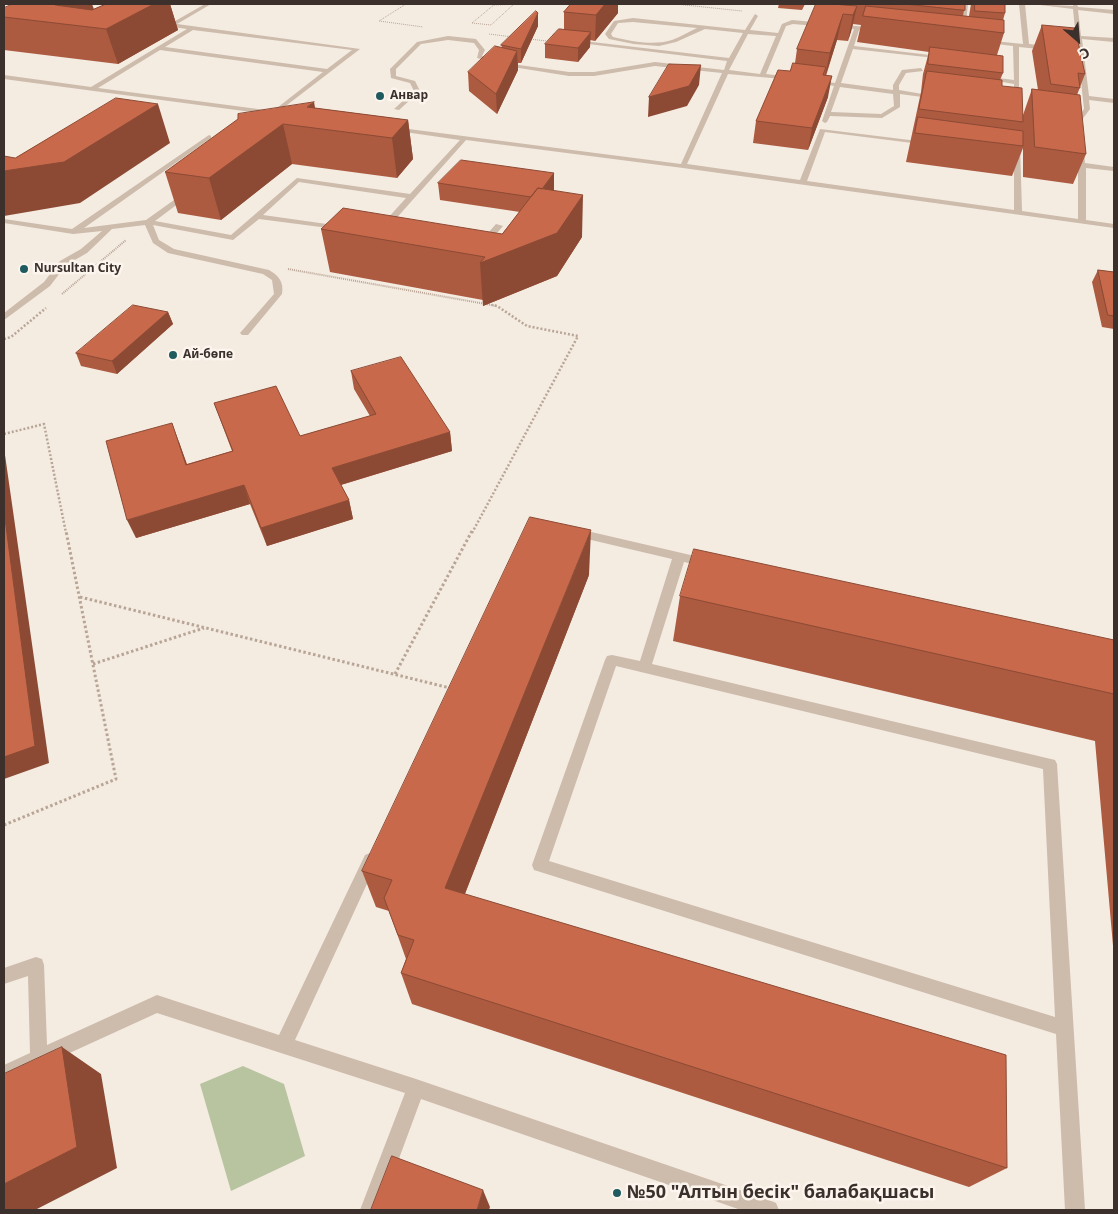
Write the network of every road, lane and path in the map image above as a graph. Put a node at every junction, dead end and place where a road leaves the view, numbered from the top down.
1 (208, 4) edge
2 (406, 4) edge
3 (495, 4) edge
4 (514, 4) edge
5 (522, 4) edge
6 (675, 4) edge
7 (966, 4) edge
8 (1022, 4) edge
9 (1034, 4) edge
10 (512, 6) junction
11 (1075, 6) edge
12 (744, 12) dead end
13 (1114, 12) edge
14 (755, 16) dead end
15 (155, 24) edge
16 (170, 26) junction
17 (425, 27) dead end
18 (192, 28) junction
19 (703, 28) junction
20 (857, 28) junction
21 (564, 30) edge
22 (886, 31) edge
23 (745, 32) junction
24 (481, 33) dead end
25 (779, 35) junction
26 (1079, 37) junction
27 (519, 38) edge
28 (528, 39) edge
29 (962, 39) edge
30 (1114, 40) edge
31 (562, 41) edge
32 (980, 41) edge
33 (1016, 45) junction
34 (1026, 46) junction
35 (851, 47) junction
36 (159, 48) junction
37 (1080, 51) junction
38 (924, 55) junction
39 (951, 58) edge
40 (731, 60) junction
41 (1007, 65) dead end
42 (1016, 66) junction
43 (329, 70) junction
44 (921, 70) junction
45 (931, 72) edge
46 (727, 73) junction
47 (762, 76) junction
48 (4, 77) edge
49 (978, 77) edge
50 (800, 80) edge
51 (809, 82) edge
52 (1016, 82) junction
53 (838, 85) junction
54 (92, 89) junction
55 (896, 92) junction
56 (942, 98) edge
57 (1086, 98) junction
58 (174, 100) junction
59 (1114, 101) edge
60 (165, 105) dead end
61 (1007, 106) edge
62 (397, 109) dead end
63 (274, 113) junction
64 (828, 114) junction
65 (289, 115) edge
66 (1070, 120) edge
67 (1078, 121) junction
68 (384, 128) edge
69 (822, 130) junction
70 (210, 138) edge
71 (464, 138) junction
72 (1017, 140) edge
73 (939, 146) edge
74 (1008, 156) edge
75 (1017, 157) junction
76 (1082, 165) junction
77 (683, 166) junction
78 (1114, 169) edge
79 (802, 184) junction
80 (195, 187) edge
81 (411, 196) junction
82 (1018, 213) junction
83 (257, 216) junction
84 (4, 221) edge
85 (1082, 221) junction
86 (148, 222) junction
87 (499, 226) dead end
88 (1114, 226) edge
89 (108, 229) junction
90 (350, 229) edge
91 (73, 232) junction
92 (369, 232) edge
93 (478, 249) edge
94 (287, 269) dead end
95 (56, 299) dead end
96 (49, 305) dead end
97 (4, 317) edge
98 (245, 333) dead end
99 (4, 339) edge
100 (4, 434) edge
101 (560, 529) edge
102 (679, 556) junction
103 (718, 566) edge
104 (80, 597) junction
105 (204, 628) junction
106 (93, 664) junction
107 (645, 666) junction
108 (395, 674) junction
109 (450, 688) edge
110 (4, 825) edge
111 (375, 849) edge
112 (4, 976) edge
113 (1064, 1028) junction
114 (283, 1045) junction
115 (38, 1058) junction
116 (4, 1074) edge
117 (416, 1088) junction
118 (370, 1210) edge
119 (769, 1210) edge
120 (1075, 1210) edge

1 - 16 street
2 - 17 path
3 - 10 path
3 - 10 path
4 - 10 path
5 - 10 path
6 - 12 path
7 - 29 street
8 - 34 street
9 - 11 street
11 - 13 street
11 - 26 street
14 - 23 street
15 - 16 street
16 - 18 street
18 - 36 street
18 - 43 street
19 - 19 street
19 - 23 street
20 - 22 street
20 - 25 street
20 - 35 street
21 - 28 path
23 - 25 street
23 - 40 street
24 - 27 path
25 - 47 street
26 - 30 street
26 - 37 street
31 - 40 street
32 - 33 street
33 - 34 street
33 - 42 street
34 - 37 street
35 - 38 street
35 - 53 street
36 - 43 street
36 - 54 street
37 - 57 street
38 - 39 street
38 - 44 street
40 - 46 street
41 - 42 street
42 - 52 street
43 - 63 street
44 - 45 street
44 - 55 street
46 - 47 street
46 - 62 street
46 - 77 street
47 - 50 street
48 - 54 street
49 - 52 street
51 - 53 street
52 - 61 street
53 - 55 street
53 - 64 street
54 - 58 street
55 - 56 street
55 - 64 street
57 - 59 street
57 - 67 street
58 - 60 street
58 - 63 street
63 - 65 street
64 - 69 street
66 - 67 street
67 - 76 street
68 - 71 street
69 - 73 street
69 - 79 street
70 - 91 street
71 - 77 street
71 - 81 street
72 - 75 street
74 - 75 street
75 - 82 street
76 - 78 street
76 - 85 street
77 - 79 street
79 - 82 street
80 - 86 street
81 - 83 street
81 - 92 street
82 - 85 street
83 - 86 street
83 - 90 street
84 - 91 street
85 - 88 street
86 - 89 street
86 - 95 path
86 - 98 street
87 - 93 street
89 - 91 street
89 - 97 street
94 - 108 path
96 - 99 path
100 - 104 path
101 - 102 street
102 - 103 street
102 - 107 street
104 - 105 path
104 - 106 path
105 - 106 path
105 - 108 path
106 - 110 path
107 - 113 street
107 - 113 street
108 - 109 path
111 - 114 street
112 - 115 street
113 - 120 street
114 - 115 street
114 - 117 street
115 - 116 street
117 - 118 street
117 - 119 street

